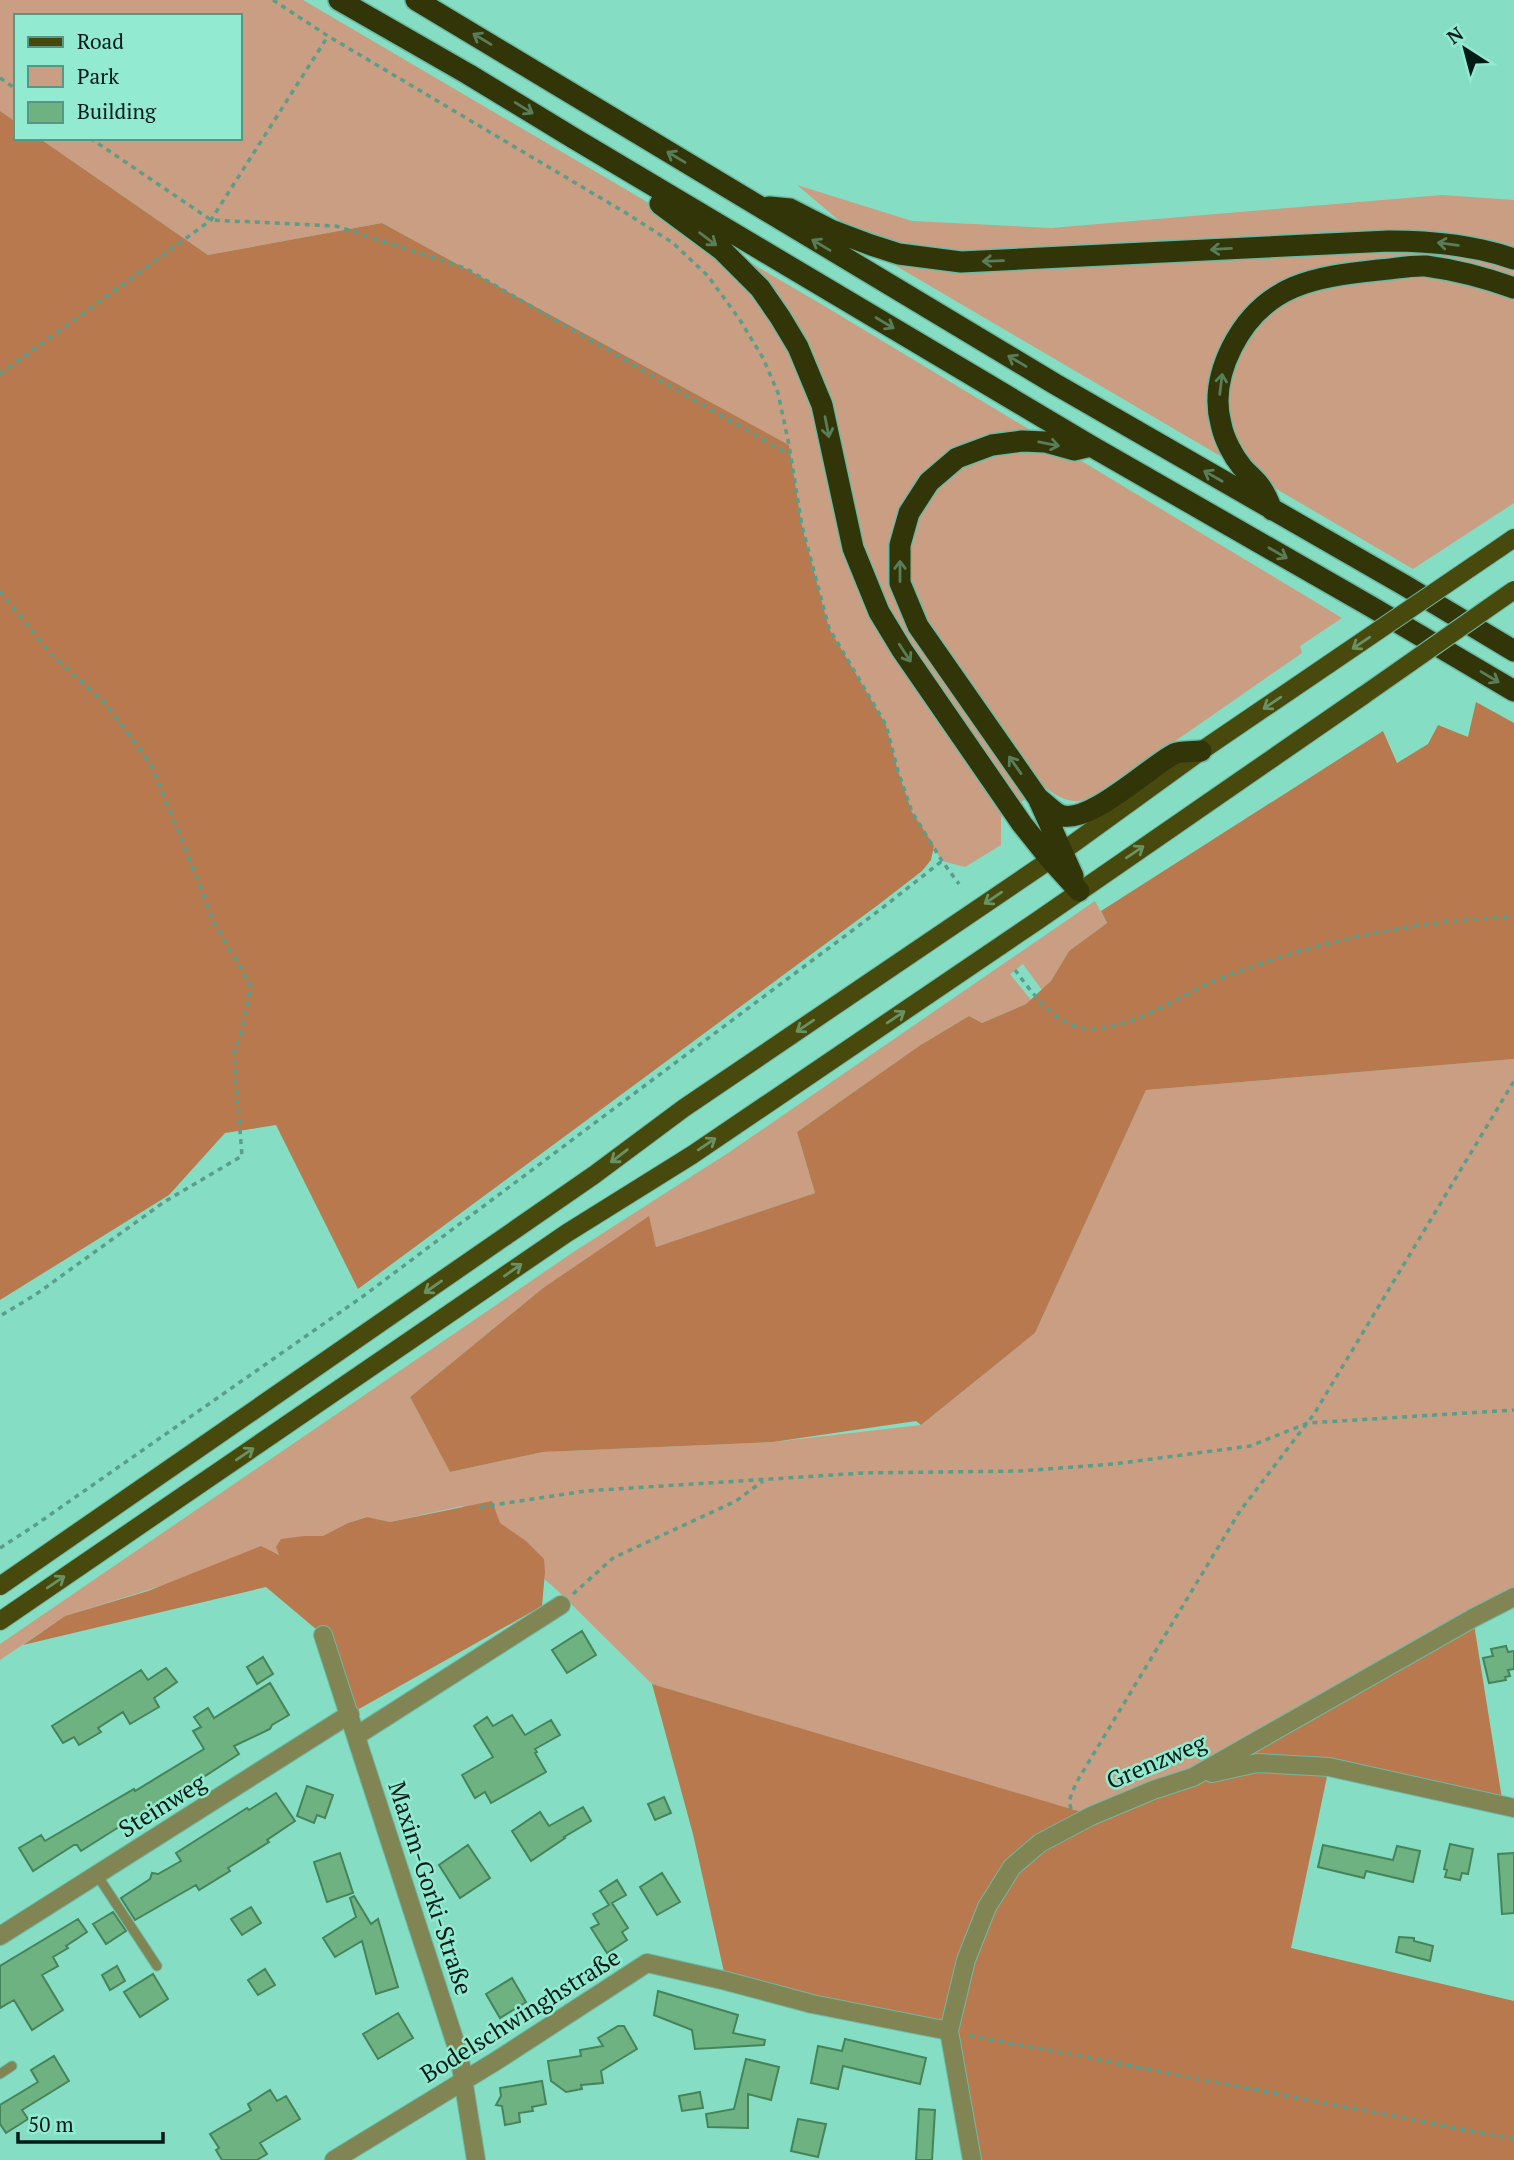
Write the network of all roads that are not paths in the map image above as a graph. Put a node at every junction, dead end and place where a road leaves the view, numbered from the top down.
1 (339, 0) edge
2 (416, 0) edge
3 (575, 139) junction
4 (756, 205) junction
5 (1514, 259) edge
6 (1514, 288) edge
7 (1091, 446) junction
8 (1272, 510) junction
9 (1514, 538) edge
10 (1514, 590) edge
11 (1514, 651) edge
12 (1514, 691) edge
13 (1201, 751) junction
14 (1038, 798) junction
15 (1056, 855) junction
16 (1079, 891) junction
17 (0, 1586) edge
18 (1514, 1597) edge
19 (561, 1605) road end
20 (0, 1620) edge
21 (324, 1635) dead end
22 (350, 1714) junction
23 (356, 1736) junction
24 (1193, 1777) junction
25 (1514, 1808) edge
26 (96, 1875) junction
27 (0, 1936) edge
28 (158, 1966) dead end
29 (950, 2031) junction
30 (12, 2066) dead end
31 (0, 2074) edge
32 (463, 2080) junction
33 (334, 2160) edge
34 (477, 2160) edge
35 (972, 2160) edge

1 -> 3 highway
4 -> 2 highway
3 -> 7 highway
3 -> 15 highway
5 -> 4 highway
8 -> 4 highway
8 -> 6 highway
7 -> 12 highway
14 -> 7 highway
8 - 11 highway
9 -> 13 main road, bridge
16 -> 10 main road, bridge
13 - 14 highway
13 - 15 main road
14 - 15 highway
15 - 16 highway
15 -> 17 main road
20 -> 16 main road
18 - 24 street, Grenzweg
19 - 23 street
21 - 22 street, Maxim-Gorki-Straße
22 - 23 street, Maxim-Gorki-Straße
22 - 26 street, Steinweg
23 - 32 street, Maxim-Gorki-Straße
24 - 25 street
24 - 29 street, Grenzweg
26 - 27 street, Steinweg
26 - 28 lane
29 - 32 street, Bodelschwinghstraße
29 - 35 street
30 - 31 lane
32 - 33 street, Bodelschwinghstraße
32 - 34 street, Maxim-Gorki-Straße

